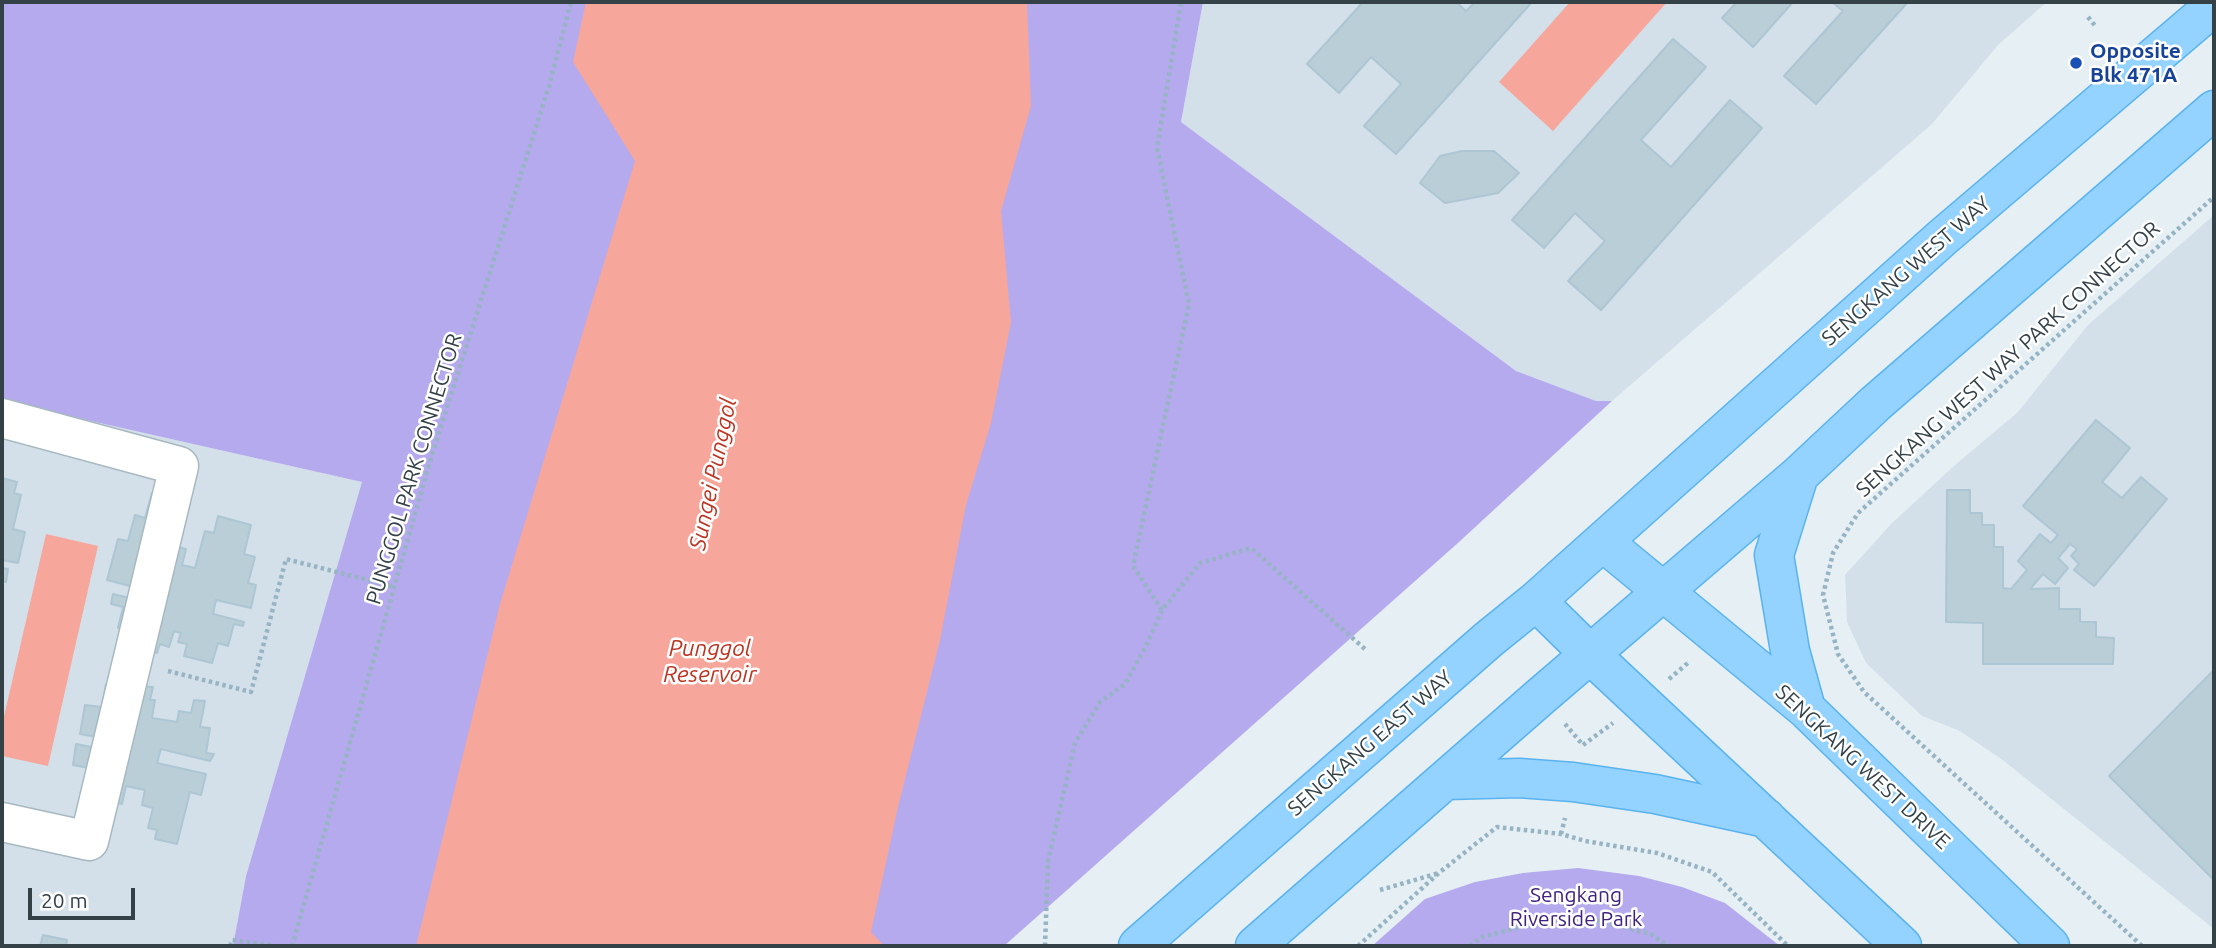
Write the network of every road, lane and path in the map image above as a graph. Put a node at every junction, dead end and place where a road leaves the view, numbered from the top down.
1 (571, 2) edge
2 (1181, 2) edge
3 (2214, 6) edge
4 (2088, 17) dead end
5 (2096, 27) dead end
6 (2214, 110) edge
7 (2214, 197) edge
8 (2, 418) edge
9 (1800, 475) junction
10 (1603, 542) junction
11 (395, 587) junction
12 (1663, 593) junction
13 (1536, 601) junction
14 (1162, 610) junction
15 (1366, 650) dead end
16 (1591, 655) junction
17 (157, 668) dead end
18 (1806, 709) junction
19 (1560, 718) dead end
20 (1583, 745) dead end
21 (1434, 790) junction
22 (1767, 818) junction
23 (2, 822) edge
24 (1440, 872) junction
25 (1374, 894) dead end
26 (230, 946) edge
27 (276, 946) edge
28 (292, 946) edge
29 (1045, 946) edge
30 (1138, 946) edge
31 (1255, 946) edge
32 (1359, 946) edge
33 (1469, 946) edge
34 (1668, 946) edge
35 (1788, 946) edge
36 (1902, 946) edge
37 (2050, 946) edge
38 (2142, 946) edge

1 - 11 path, PUNGGOL PARK CONNECTOR
2 - 14 path
3 - 10 main road, SENGKANG WEST WAY
4 - 5 path
6 - 9 main road
7 - 38 path, SENGKANG WEST WAY PARK CONNECTOR
8 - 23 lane
9 - 12 main road
9 - 18 main road
10 - 12 main road, SENGKANG WEST DRIVE
10 - 13 main road, SENGKANG EAST WAY
11 - 17 path
11 - 28 path, PUNGGOL PARK CONNECTOR
12 - 16 main road
12 - 18 main road, SENGKANG WEST DRIVE
13 - 16 main road
13 - 30 main road, SENGKANG EAST WAY
14 - 15 path
14 - 29 path
16 - 21 main road
16 - 22 main road
18 - 37 main road, SENGKANG WEST DRIVE
19 - 20 path
21 - 22 main road
21 - 31 main road
22 - 36 main road
24 - 25 path
24 - 32 path
24 - 35 path
26 - 27 path
33 - 34 path

